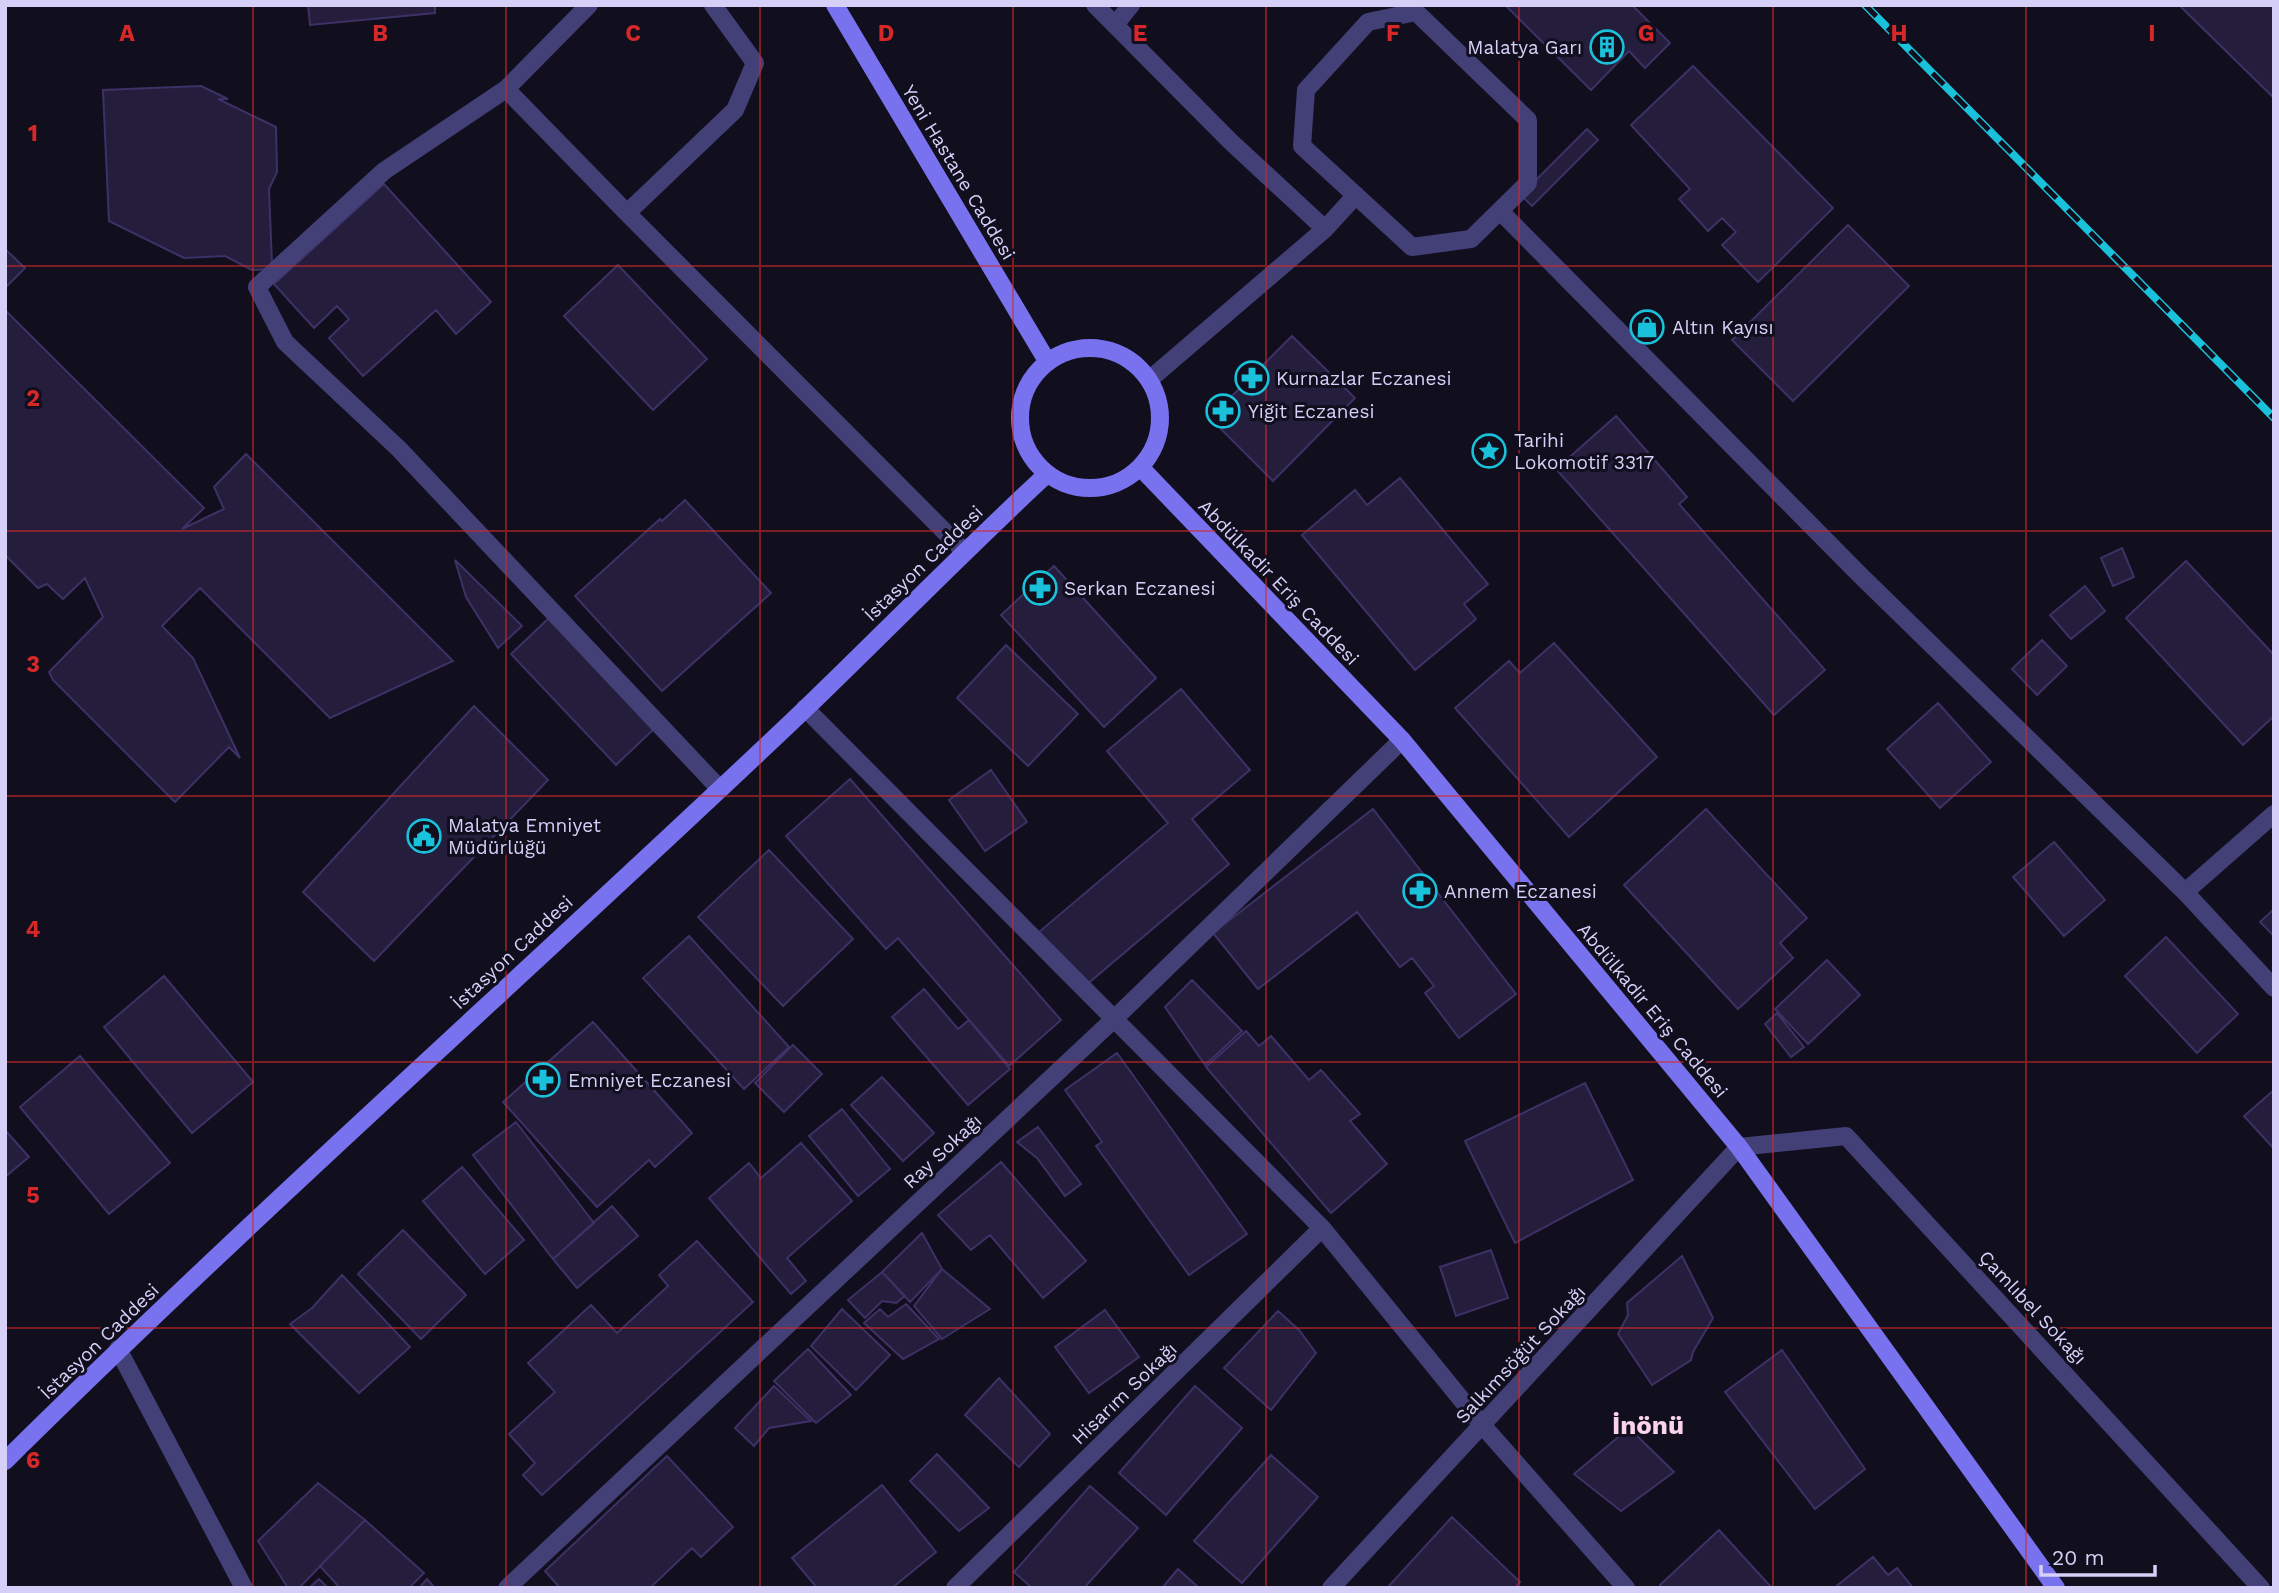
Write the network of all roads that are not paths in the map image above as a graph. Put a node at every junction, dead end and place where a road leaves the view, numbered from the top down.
1 (589, 5) edge
2 (713, 5) edge
3 (835, 5) edge
4 (1095, 5) edge
5 (1131, 5) edge
6 (1413, 8) edge
7 (1115, 24) junction
8 (506, 89) junction
9 (1356, 195) junction
10 (1500, 211) junction
11 (627, 213) junction
12 (1325, 229) junction
13 (1047, 361) junction
14 (1149, 380) junction
15 (1141, 468) junction
16 (1047, 474) junction
17 (964, 551) junction
18 (805, 709) junction
19 (1402, 740) junction
20 (719, 789) junction
21 (2274, 814) edge
22 (2185, 892) junction
23 (2274, 988) edge
24 (1113, 1020) junction
25 (1739, 1147) junction
26 (1322, 1228) junction
27 (118, 1349) junction
28 (1483, 1426) junction
29 (5, 1461) edge
30 (244, 1588) edge
31 (507, 1588) edge
32 (955, 1588) edge
33 (1331, 1588) edge
34 (1626, 1588) edge
35 (2056, 1588) edge
36 (2261, 1588) edge

1 - 8 street
2 - 11 street
3 - 13 main road, Yeni Hastane Caddesi
4 - 7 street
5 - 7 street
6 - 9 street
6 - 10 street
7 - 12 street
8 - 11 street
8 - 20 street
9 - 10 street
9 - 12 street
10 - 22 street
11 - 17 street
12 - 14 street
13 - 14 main road
13 - 16 main road
14 - 15 main road
15 - 16 main road
15 - 19 main road, Abdülkadir Eriş Caddesi
16 - 17 main road, İstasyon Caddesi
17 - 18 main road, İstasyon Caddesi
18 - 20 main road, İstasyon Caddesi
18 - 24 street
19 - 24 street, Ray Sokağı
19 - 25 main road, Abdülkadir Eriş Caddesi
20 - 27 main road, İstasyon Caddesi
21 - 22 street
22 - 23 street
24 - 26 street
24 - 31 street, Ray Sokağı
25 - 28 street, Salkımsöğüt Sokağı
25 - 35 main road, Abdülkadir Eriş Caddesi
25 - 36 street, Çamlıbel Sokağı
26 - 28 street
26 - 32 street, Hisarım Sokağı
27 - 29 main road, İstasyon Caddesi
27 - 30 street
28 - 33 street, Salkımsöğüt Sokağı
28 - 34 street

